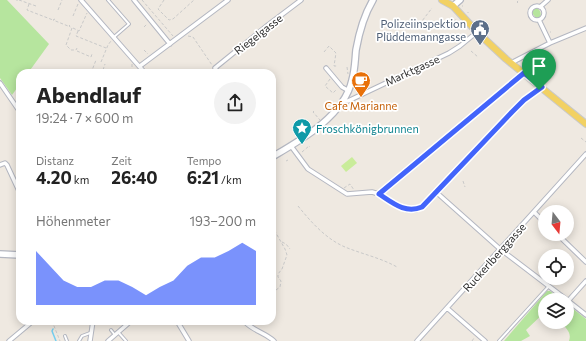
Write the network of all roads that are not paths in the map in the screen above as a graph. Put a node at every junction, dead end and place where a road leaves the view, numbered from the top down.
1 (79, 0) edge
2 (108, 0) edge
3 (134, 0) edge
4 (228, 0) edge
5 (301, 0) edge
6 (373, 0) edge
7 (442, 0) edge
8 (460, 0) edge
9 (548, 0) edge
10 (453, 6) junction
11 (540, 7) junction
12 (539, 20) junction
13 (586, 28) edge
14 (477, 32) junction
15 (113, 39) junction
16 (550, 43) junction
17 (170, 44) junction
18 (511, 62) junction
19 (140, 66) junction
20 (326, 68) dead end
21 (142, 69) edge
22 (215, 69) edge
23 (524, 73) junction
24 (0, 83) edge
25 (542, 87) junction
26 (349, 90) junction
27 (344, 101) junction
28 (16, 106) edge
29 (586, 124) edge
30 (291, 146) junction
31 (586, 154) edge
32 (276, 155) edge
33 (0, 165) edge
34 (16, 184) edge
35 (436, 192) junction
36 (379, 194) junction
37 (534, 212) junction
38 (538, 216) edge
39 (564, 241) edge
40 (500, 249) junction
41 (0, 254) edge
42 (16, 255) edge
43 (586, 262) edge
44 (586, 281) edge
45 (549, 286) junction
46 (558, 293) edge
47 (574, 293) edge
48 (574, 306) edge
49 (447, 308) junction
50 (586, 315) edge
51 (28, 325) edge
52 (92, 325) edge
53 (126, 325) edge
54 (179, 325) edge
55 (247, 325) edge
56 (110, 330) dead end
57 (118, 332) junction
58 (90, 333) junction
59 (115, 335) junction
60 (65, 336) dead end
61 (186, 339) edge
62 (9, 341) edge
63 (67, 341) edge
64 (79, 341) edge
65 (90, 341) edge
66 (108, 341) edge
67 (126, 341) edge
68 (190, 341) edge
69 (274, 341) edge
70 (417, 341) edge
71 (485, 341) edge
72 (499, 341) edge

1 - 15 street
2 - 15 lane
3 - 17 street
4 - 17 street
5 - 22 street, Riegelgasse
6 - 26 main road
7 - 10 main road
8 - 10 main road
9 - 11 street
10 - 14 main road
11 - 12 street
11 - 12 street
12 - 16 street
13 - 16 street
14 - 18 main road
14 - 27 street, Marktgasse
15 - 19 street
16 - 18 street
17 - 19 street
18 - 23 main road
19 - 21 street
20 - 26 street
23 - 25 main road
23 - 36 street
24 - 28 street
25 - 29 main road
25 - 35 street
26 - 27 main road
27 - 30 main road
30 - 32 main road
30 - 36 street
31 - 37 street, Ruckerlberggasse
33 - 34 street
35 - 36 street
35 - 40 street
37 - 38 street
37 - 40 street, Ruckerlberggasse
39 - 43 street
40 - 45 street
40 - 49 street, Ruckerlberggasse
41 - 42 main road
44 - 47 street
45 - 46 street
45 - 72 lane
48 - 50 street
49 - 70 street, Ruckerlberggasse
49 - 71 street
51 - 62 street
52 - 58 street
53 - 57 street
54 - 61 street
55 - 69 street
56 - 59 lane
57 - 59 street
57 - 67 lane
58 - 64 lane
58 - 65 street
59 - 66 street
60 - 63 lane
61 - 68 street

